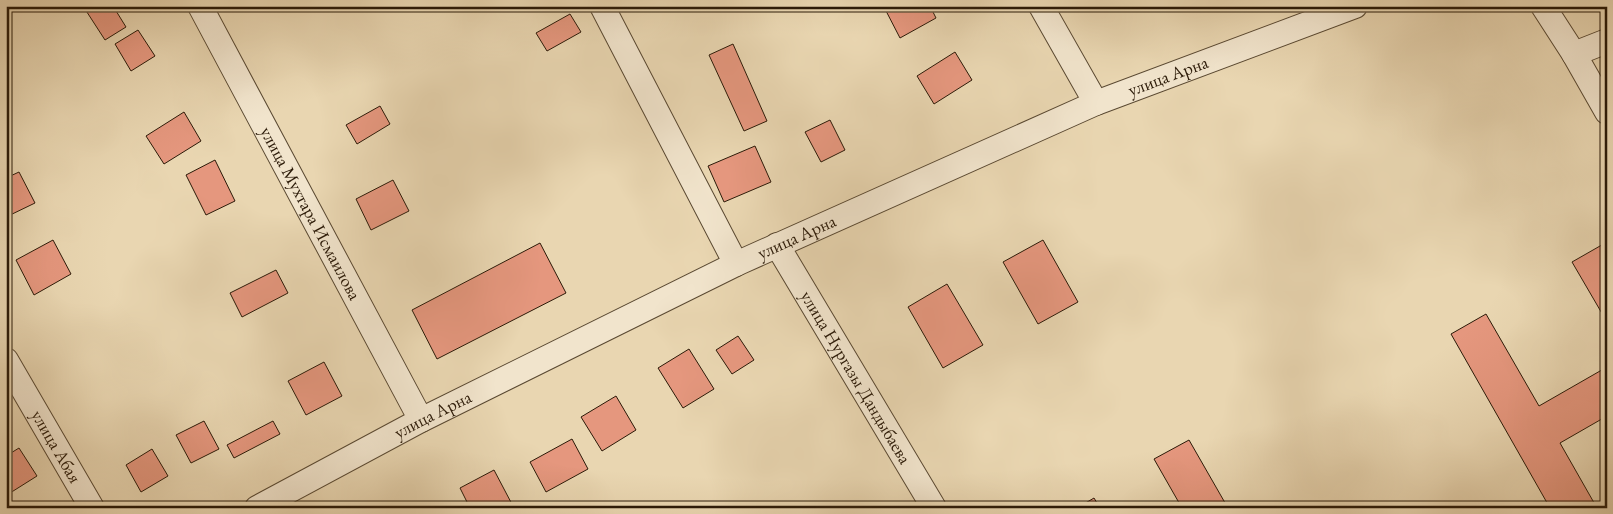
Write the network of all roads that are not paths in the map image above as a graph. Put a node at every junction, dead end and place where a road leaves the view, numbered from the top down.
1 (200, 6) edge
2 (602, 6) edge
3 (1041, 6) edge
4 (1355, 6) edge
5 (1543, 6) edge
6 (1607, 41) edge
7 (1574, 54) junction
8 (1096, 103) junction
9 (1607, 112) edge
10 (777, 246) junction
11 (736, 264) junction
12 (6, 360) edge
13 (421, 420) junction
14 (92, 508) edge
15 (257, 508) edge
16 (934, 508) edge

1 - 13 street, улица Мухтара Исмаилова
2 - 11 street
3 - 8 street
4 - 8 street, улица Арна
5 - 7 street
6 - 7 street
7 - 9 street
8 - 10 street, улица Арна
10 - 11 street, улица Арна
10 - 16 street, улица Нургазы Дандыбаева
11 - 13 street, улица Арна
12 - 14 street, улица Абая
13 - 15 street, улица Арна

